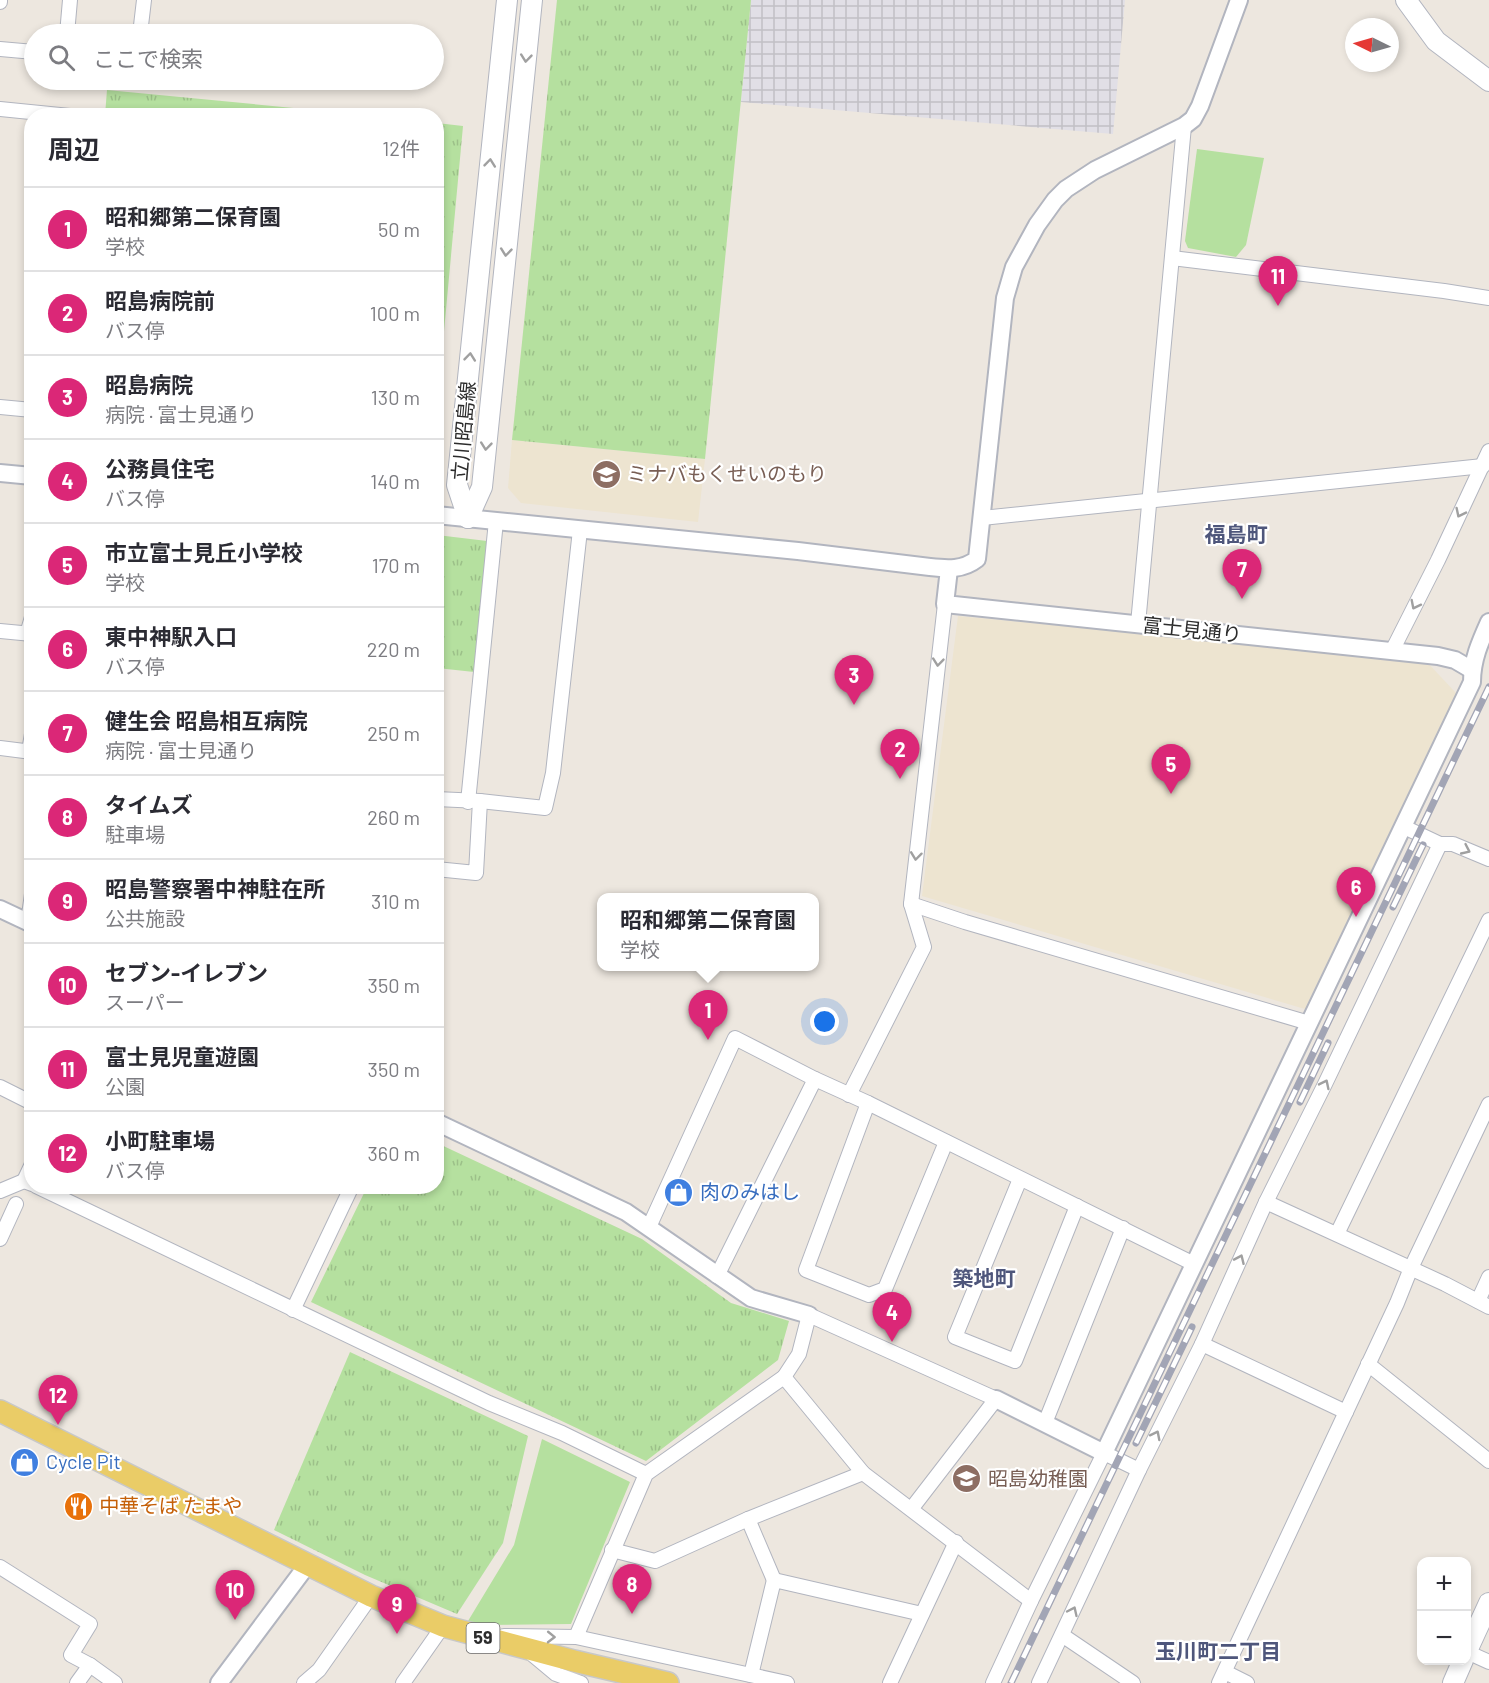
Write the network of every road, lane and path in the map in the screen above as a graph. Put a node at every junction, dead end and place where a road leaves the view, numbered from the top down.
1 (70, 0) edge
2 (144, 0) edge
3 (507, 0) edge
4 (532, 0) edge
5 (1239, 0) edge
6 (1406, 0) edge
7 (68, 24) edge
8 (141, 24) edge
9 (0, 49) edge
10 (24, 51) edge
11 (1489, 81) edge
12 (0, 109) edge
13 (24, 111) edge
14 (1184, 126) junction
15 (1172, 258) junction
16 (1489, 298) edge
17 (0, 407) edge
18 (24, 409) edge
19 (1489, 451) edge
20 (1483, 466) junction
21 (0, 473) edge
22 (24, 475) edge
23 (1150, 499) junction
24 (444, 516) edge
25 (468, 518) junction
26 (982, 518) junction
27 (496, 521) junction
28 (580, 530) junction
29 (949, 569) junction
30 (945, 604) junction
31 (1489, 622) edge
32 (1138, 624) junction
33 (0, 631) edge
34 (24, 633) edge
35 (1392, 651) junction
36 (1472, 670) junction
37 (0, 748) edge
38 (24, 751) edge
39 (444, 799) edge
40 (474, 801) junction
41 (1404, 827) junction
42 (1440, 844) junction
43 (1489, 859) edge
44 (444, 870) edge
45 (911, 904) junction
46 (0, 909) edge
47 (24, 920) edge
48 (1489, 920) edge
49 (1309, 1023) junction
50 (815, 1079) junction
51 (0, 1087) edge
52 (849, 1095) junction
53 (24, 1099) edge
54 (868, 1103) junction
55 (1489, 1104) edge
56 (444, 1126) edge
57 (946, 1142) junction
58 (1020, 1179) junction
59 (24, 1185) edge
60 (0, 1191) edge
61 (51, 1194) edge
62 (348, 1194) edge
63 (1266, 1203) junction
64 (15, 1204) dead end
65 (1077, 1206) junction
66 (649, 1227) junction
67 (1122, 1228) junction
68 (1337, 1234) junction
69 (0, 1239) edge
70 (1194, 1264) junction
71 (1411, 1268) junction
72 (717, 1276) junction
73 (1489, 1277) edge
74 (1483, 1304) edge
75 (293, 1310) junction
76 (809, 1314) junction
77 (1202, 1344) junction
78 (1368, 1364) junction
79 (784, 1377) junction
80 (996, 1399) junction
81 (0, 1411) edge
82 (1346, 1412) junction
83 (1045, 1423) junction
84 (1104, 1453) junction
85 (1489, 1461) edge
86 (1139, 1470) junction
87 (863, 1473) junction
88 (646, 1474) junction
89 (912, 1508) junction
90 (748, 1520) junction
91 (956, 1542) junction
92 (612, 1550) junction
93 (308, 1564) junction
94 (0, 1567) edge
95 (774, 1580) junction
96 (371, 1596) junction
97 (1031, 1600) junction
98 (1489, 1604) edge
99 (922, 1614) junction
100 (443, 1626) junction
101 (472, 1635) junction
102 (1062, 1635) junction
103 (576, 1637) junction
104 (1471, 1644) edge
105 (526, 1649) junction
106 (1471, 1655) edge
107 (1489, 1662) edge
108 (90, 1665) junction
109 (1461, 1665) edge
110 (751, 1675) junction
111 (1222, 1677) edge
112 (410, 1680) edge
113 (77, 1683) edge
114 (116, 1683) edge
115 (219, 1683) edge
116 (304, 1683) edge
117 (581, 1683) edge
118 (668, 1683) edge
119 (787, 1683) edge
120 (890, 1683) edge
121 (993, 1683) edge
122 (1038, 1683) edge
123 (1133, 1683) edge
124 (1248, 1683) edge
125 (1453, 1683) edge

1 - 7 street
2 - 8 street
25 -> 3 main road, 立川昭島線
4 -> 25 main road, 立川昭島線
5 - 14 street
6 - 11 main road
9 - 10 street
12 - 13 street
14 - 15 street
14 - 26 street
15 - 16 street
15 - 23 street
17 - 18 street
19 - 20 street
20 - 23 street
20 -> 35 street
21 - 22 street
23 - 26 street
23 - 32 street
24 - 25 street
25 - 27 street
26 - 29 street
27 - 28 street
27 - 40 street
28 - 29 street
28 - 40 street
29 - 30 street
30 - 32 street, 富士見通り
30 -> 45 street
31 - 36 street
32 - 35 street, 富士見通り
33 - 34 street
35 - 36 street, 富士見通り
36 - 41 street
37 - 38 street
39 - 40 street
40 - 44 street
41 - 42 street
41 - 49 street
42 -> 43 street
63 -> 42 street
45 - 49 street
45 - 52 street
46 - 47 street
48 - 68 street
49 - 70 street
50 - 52 street
50 - 66 street
50 - 72 street
51 - 53 street
52 - 54 street
54 - 57 street
54 - 57 street
55 - 71 street
56 - 66 street
57 - 58 street
58 - 65 street
58 - 65 street
59 - 60 street
61 - 75 street
62 - 75 street
63 - 68 street
77 -> 63 street
64 - 69 street
65 - 67 street
66 - 72 street
67 - 70 street
67 - 83 street
68 - 71 street
70 - 84 street
71 - 74 street
71 - 78 street
72 - 76 street
73 - 74 street
75 - 88 street
76 - 79 street
76 - 80 street
77 - 82 street
86 -> 77 street
78 - 82 street
78 - 85 street
79 - 87 street
79 - 88 street
80 - 83 street
80 - 89 street
81 - 93 main road, 59
82 - 111 street
83 - 84 street
84 - 86 street
84 - 97 street
102 -> 86 street
87 - 89 street
87 - 90 street
88 - 92 street
89 - 91 street
90 - 92 street
90 - 95 street
91 - 97 street
91 - 99 street
92 - 103 street
93 - 96 main road, 59
93 - 115 street
94 - 108 street
95 - 99 street
95 - 110 street
96 - 100 main road, 59
96 - 116 street
97 - 121 street
98 - 104 main road
99 - 120 street
100 - 101 main road, 59
100 - 112 street
101 -> 103 street
101 - 105 main road, 59
102 - 122 street
102 - 123 street
103 - 110 street
105 - 117 street
105 - 118 main road, 59
106 - 107 street
108 - 113 street
108 - 114 street
109 - 125 main road
110 - 119 street
111 - 124 street

